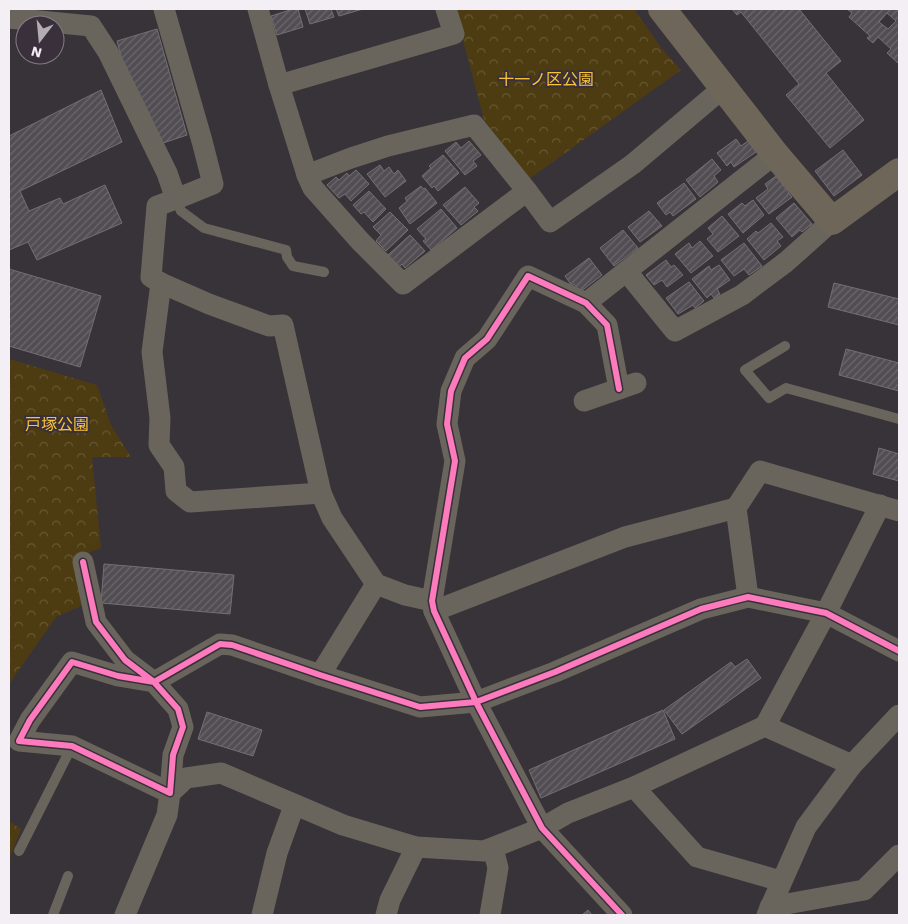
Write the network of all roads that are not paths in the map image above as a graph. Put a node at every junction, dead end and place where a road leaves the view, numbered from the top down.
1 (164, 9) edge
2 (258, 9) edge
3 (446, 9) edge
4 (662, 9) edge
5 (9, 18) edge
6 (278, 85) junction
7 (723, 88) junction
8 (775, 154) junction
9 (899, 172) edge
10 (307, 174) junction
11 (527, 191) junction
12 (176, 199) junction
13 (832, 222) junction
14 (324, 272) dead end
15 (627, 272) junction
16 (160, 283) junction
17 (586, 303) junction
18 (785, 346) dead end
19 (584, 401) dead end
20 (899, 419) edge
21 (321, 493) junction
22 (736, 508) junction
23 (889, 508) edge
24 (83, 562) dead end
25 (376, 584) junction
26 (748, 596) junction
27 (433, 606) junction
28 (826, 613) junction
29 (899, 651) edge
30 (320, 675) junction
31 (154, 682) junction
32 (476, 702) junction
33 (899, 715) edge
34 (765, 726) junction
35 (14, 741) edge
36 (72, 746) junction
37 (852, 765) junction
38 (634, 787) junction
39 (170, 794) junction
40 (294, 806) junction
41 (542, 828) junction
42 (416, 847) junction
43 (493, 848) junction
44 (20, 850) dead end
45 (899, 855) edge
46 (68, 876) dead end
47 (781, 881) junction
48 (768, 911) edge
49 (53, 915) edge
50 (125, 915) edge
51 (262, 915) edge
52 (386, 915) edge
53 (490, 915) edge
54 (622, 915) edge

1 - 12 street
2 - 6 street
3 - 6 street
4 - 7 street
5 - 12 street
6 - 10 street
7 - 8 street
7 - 11 street
8 - 13 street
8 - 15 street
9 - 13 street
10 - 11 street
10 - 11 street
12 - 14 lane
12 - 16 street
13 - 15 street
15 - 17 street
16 - 21 street
16 - 21 street
17 - 19 street
17 - 27 street
18 - 20 lane
21 - 25 street
22 - 23 street
22 - 26 street
22 - 27 street
23 - 28 street
24 - 31 street
25 - 27 street
25 - 30 street
26 - 28 street
26 - 32 street
27 - 32 street
28 - 29 street
28 - 34 street
30 - 31 street
30 - 32 street
31 - 35 street
31 - 39 street
32 - 41 street
33 - 37 street
34 - 37 street
34 - 38 street
35 - 36 street
36 - 39 street
36 - 44 lane
37 - 47 street
38 - 41 street
38 - 47 street
39 - 40 street
39 - 50 street
40 - 42 street
40 - 51 street
41 - 43 street
41 - 54 street
42 - 43 street
42 - 52 street
43 - 53 street
45 - 48 street
46 - 49 lane
47 - 48 street

